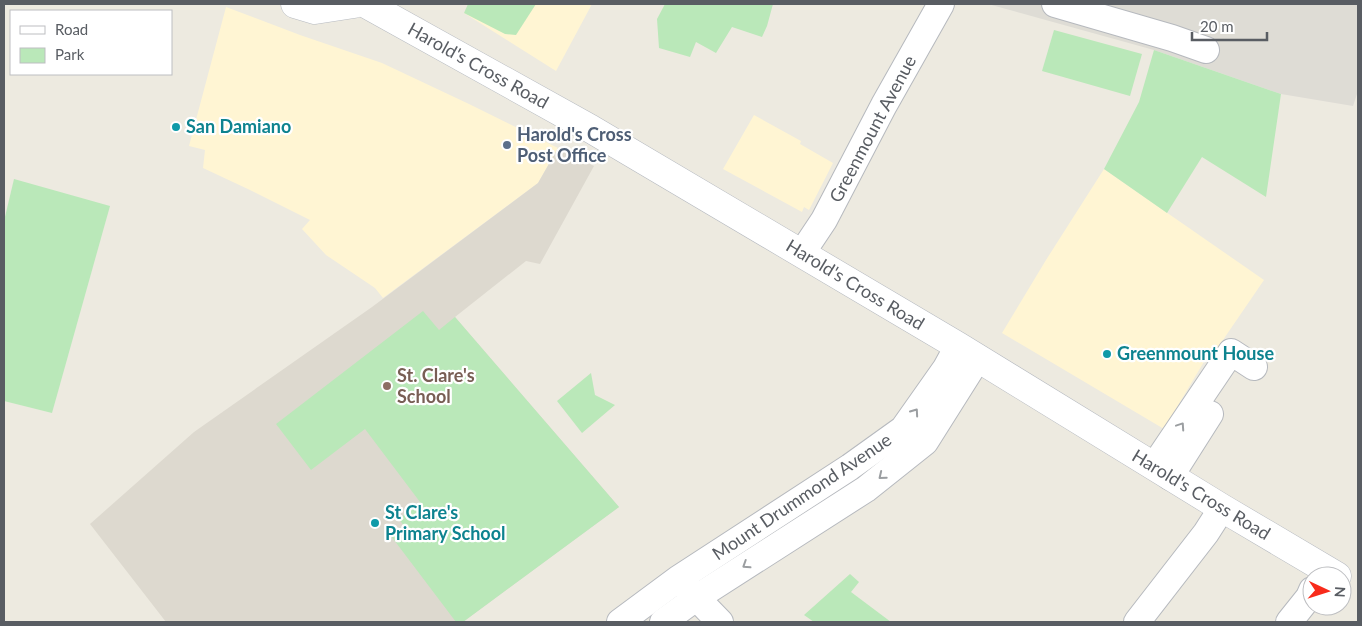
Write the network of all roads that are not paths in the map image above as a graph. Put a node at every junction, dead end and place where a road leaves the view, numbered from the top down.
1 (295, 4) edge
2 (354, 4) edge
3 (366, 4) edge
4 (941, 4) edge
5 (1055, 4) edge
6 (1206, 50) dead end
7 (802, 254) junction
8 (968, 352) junction
9 (1243, 360) dead end
10 (1162, 471) junction
11 (1222, 508) junction
12 (1309, 566) edge
13 (687, 588) junction
14 (1302, 606) edge
15 (620, 622) edge
16 (663, 622) edge
17 (720, 622) edge
18 (1137, 622) edge
19 (1289, 622) edge

1 - 2 main road
3 - 7 main road, Harold's Cross Road
4 - 7 street, Greenmount Avenue
5 - 6 street
7 - 8 main road, Harold's Cross Road
8 - 10 main road, Harold's Cross Road
8 - 13 street, Mount Drummond Avenue
9 - 10 street
10 - 11 main road, Harold's Cross Road
11 - 12 main road, Harold's Cross Road
11 - 18 street
13 - 15 street, Mount Drummond Avenue
13 - 16 street, Mount Drummond Avenue
13 - 17 street
14 - 19 street

